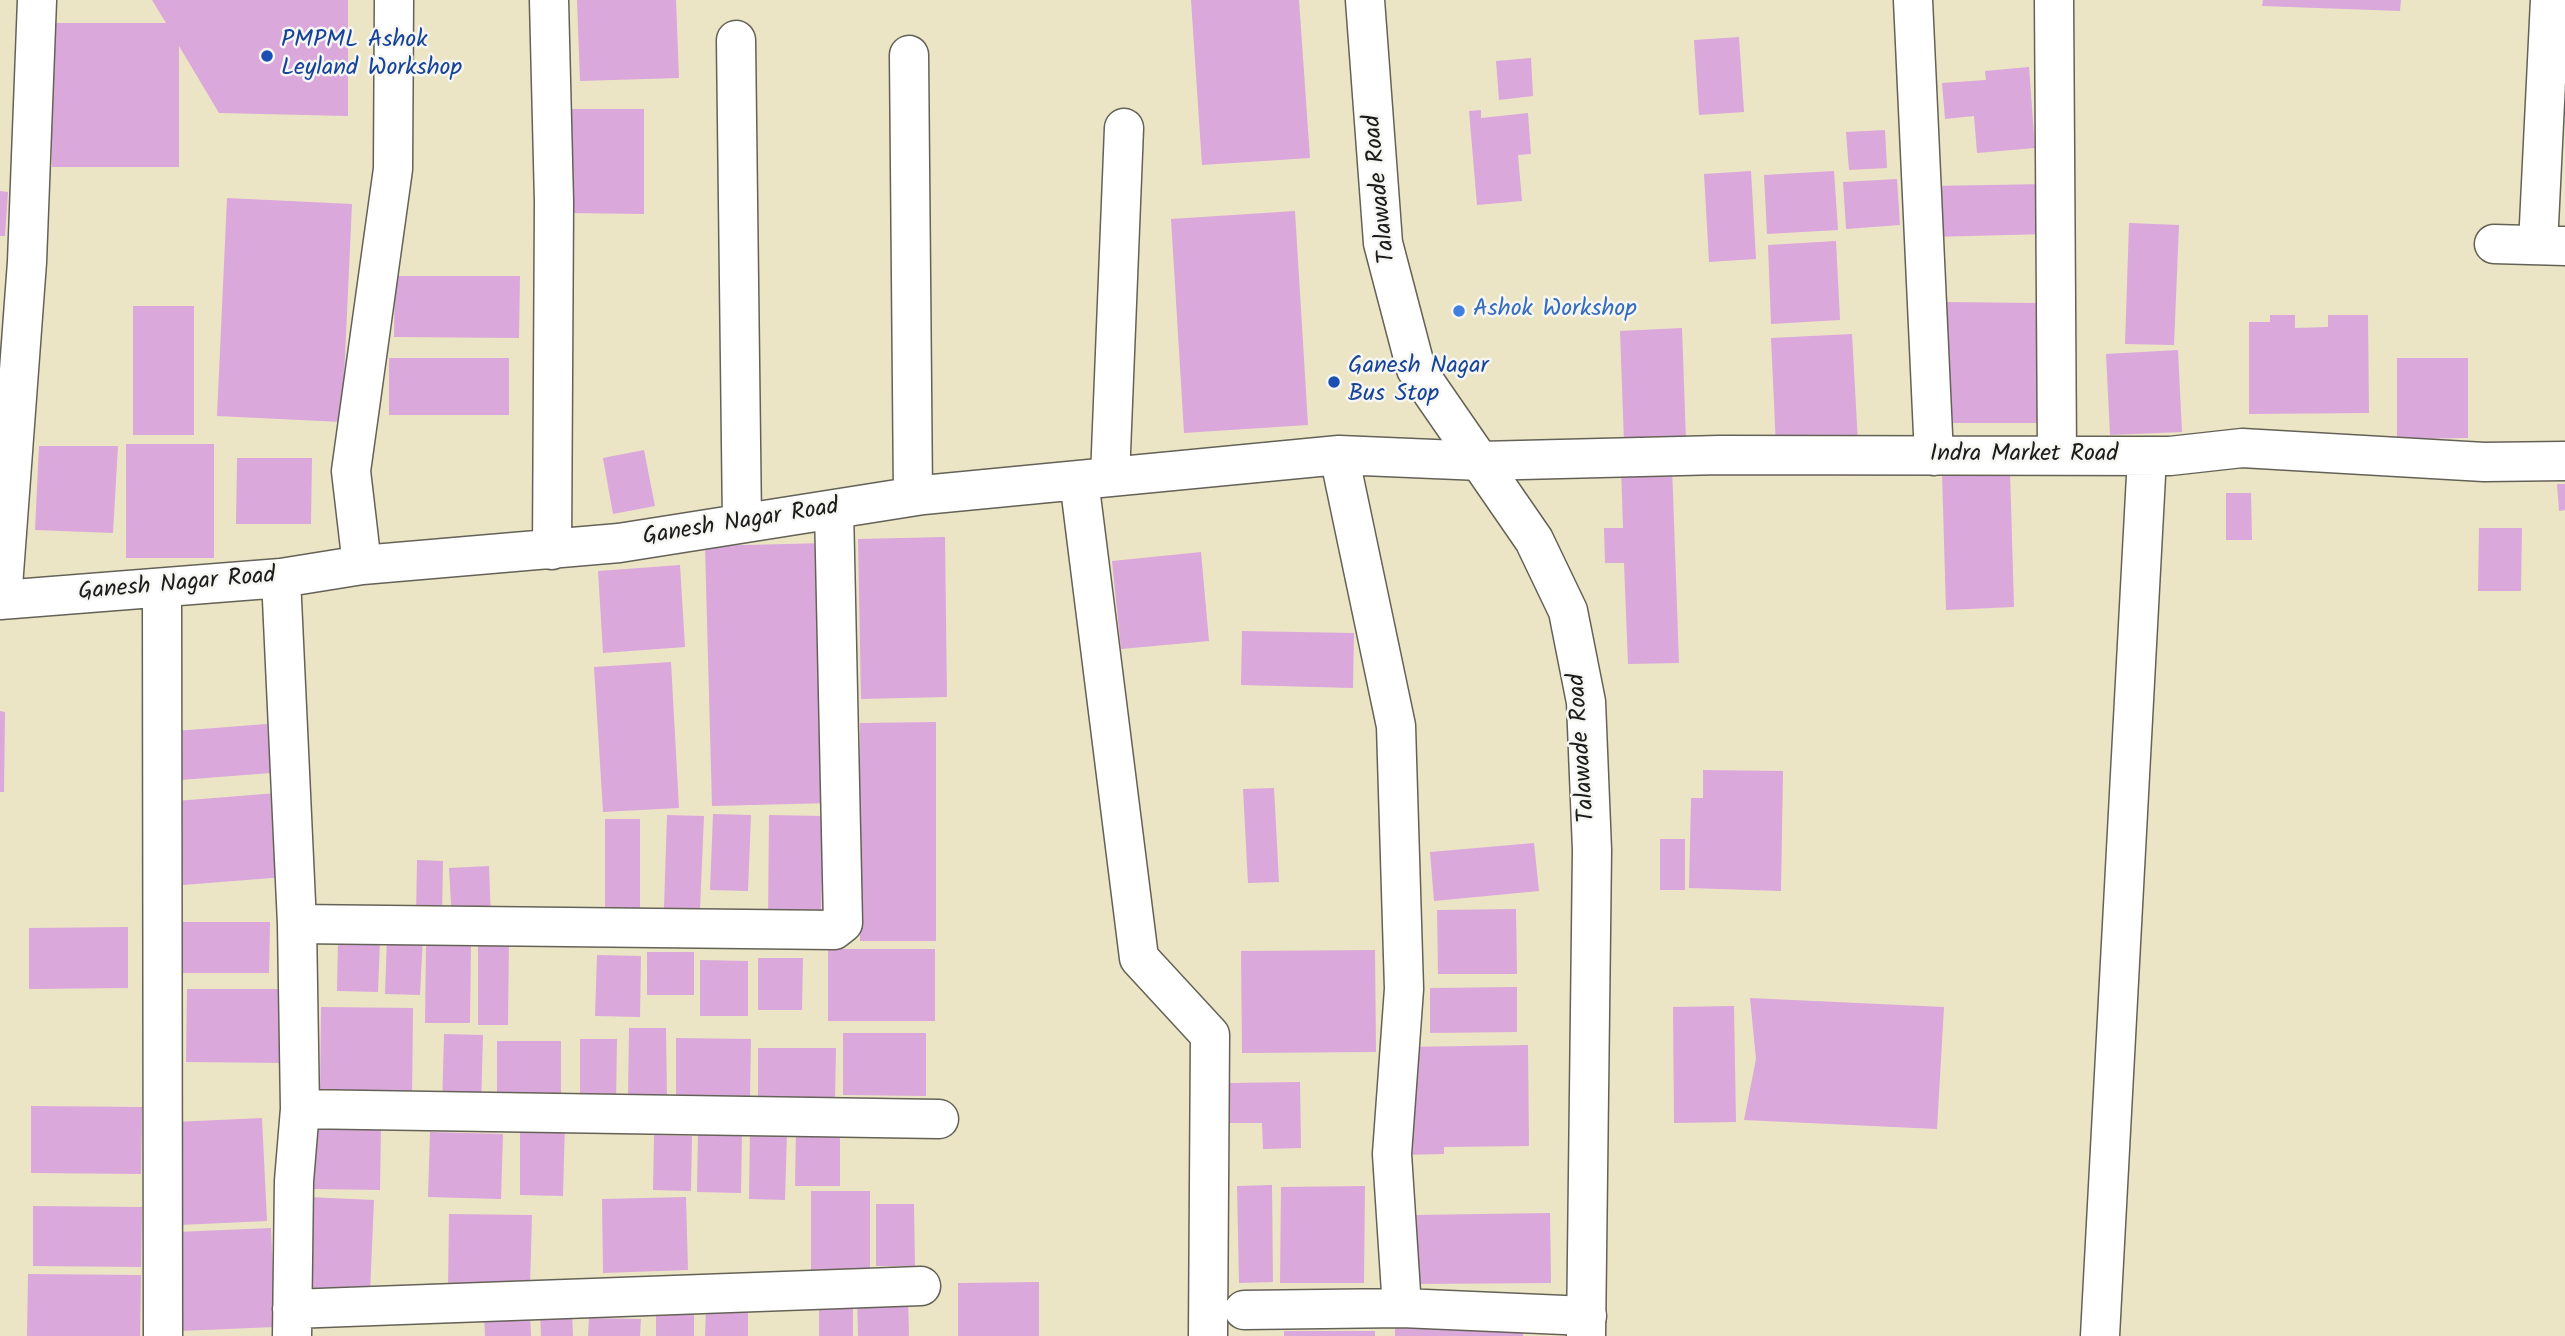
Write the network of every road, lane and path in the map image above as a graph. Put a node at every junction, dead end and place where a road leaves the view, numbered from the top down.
1 (37, 0) edge
2 (394, 0) edge
3 (549, 0) edge
4 (1365, 0) edge
5 (1913, 0) edge
6 (2054, 0) edge
7 (2550, 0) edge
8 (736, 40) dead end
9 (909, 55) dead end
10 (1124, 128) dead end
11 (2494, 244) dead end
12 (2551, 246) edge
13 (2057, 454) junction
14 (1339, 455) junction
15 (1934, 456) junction
16 (2147, 457) junction
17 (1481, 461) junction
18 (2565, 461) edge
19 (1095, 478) junction
20 (913, 496) junction
21 (834, 509) junction
22 (743, 523) junction
23 (552, 550) junction
24 (362, 565) junction
25 (281, 578) junction
26 (162, 588) junction
27 (1, 600) edge
28 (297, 924) junction
29 (300, 1109) junction
30 (939, 1119) dead end
31 (921, 1286) dead end
32 (1402, 1308) junction
33 (1244, 1310) dead end
34 (292, 1323) edge
35 (1587, 1326) edge
36 (163, 1336) edge
37 (1208, 1336) edge
38 (2100, 1336) edge

1 - 27 street
2 - 24 street
3 - 23 street
4 - 17 street, Talawade Road
5 - 15 street
6 - 13 street
7 - 12 street
8 - 22 street
9 - 20 street
10 - 19 street
11 - 12 street
13 - 15 street, Indra Market Road
13 - 16 street, Indra Market Road
14 - 17 street, Ganesh Nagar Road
14 - 19 street, Ganesh Nagar Road
14 - 32 street
15 - 17 street, Indra Market Road
16 - 18 street, Indra Market Road
16 - 38 street
17 - 35 street, Talawade Road
19 - 20 street, Ganesh Nagar Road
19 - 37 street
20 - 21 street, Ganesh Nagar Road
21 - 22 street, Ganesh Nagar Road
21 - 28 street
22 - 23 street, Ganesh Nagar Road
23 - 24 street, Ganesh Nagar Road
24 - 25 street, Ganesh Nagar Road
25 - 26 street, Ganesh Nagar Road
25 - 28 street
26 - 27 street, Ganesh Nagar Road
26 - 36 street
28 - 29 street
29 - 30 street
29 - 34 street
31 - 34 street
32 - 33 street
32 - 35 street

